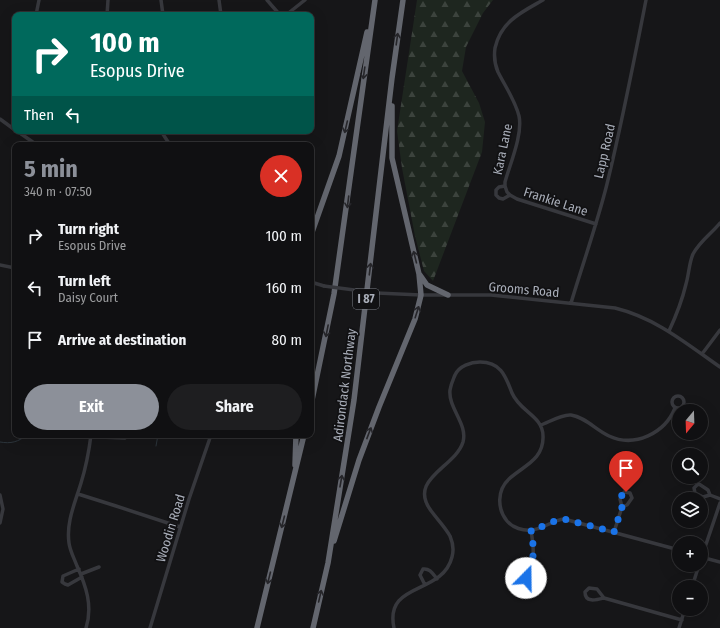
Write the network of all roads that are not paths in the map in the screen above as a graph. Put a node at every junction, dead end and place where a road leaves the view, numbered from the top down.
1 (39, 0) edge
2 (108, 0) edge
3 (161, 0) edge
4 (219, 0) edge
5 (267, 0) edge
6 (305, 0) edge
7 (375, 0) edge
8 (403, 0) edge
9 (543, 0) edge
10 (646, 0) edge
11 (374, 7) junction
12 (37, 12) edge
13 (107, 12) edge
14 (163, 12) edge
15 (221, 12) edge
16 (277, 12) edge
17 (290, 12) edge
18 (392, 78) junction
19 (0, 120) edge
20 (12, 128) edge
21 (22, 134) edge
22 (33, 142) edge
23 (505, 186) junction
24 (510, 195) junction
25 (720, 223) edge
26 (596, 224) junction
27 (314, 227) edge
28 (0, 265) edge
29 (12, 267) edge
30 (419, 274) junction
31 (314, 283) edge
32 (421, 295) junction
33 (448, 295) junction
34 (571, 303) junction
35 (720, 330) edge
36 (669, 332) junction
37 (702, 354) junction
38 (720, 367) edge
39 (314, 391) edge
40 (672, 416) edge
41 (541, 425) junction
42 (91, 438) edge
43 (209, 438) edge
44 (296, 438) edge
45 (303, 438) edge
46 (294, 478) junction
47 (78, 494) junction
48 (0, 495) edge
49 (710, 495) junction
50 (720, 499) edge
51 (720, 503) edge
52 (622, 507) dead end
53 (0, 523) edge
54 (180, 527) junction
55 (531, 530) junction
56 (614, 532) junction
57 (708, 538) edge
58 (672, 548) edge
59 (708, 559) edge
60 (720, 562) edge
61 (328, 563) junction
62 (99, 567) dead end
63 (79, 569) junction
64 (81, 575) junction
65 (524, 577) junction
66 (437, 579) junction
67 (425, 585) junction
68 (604, 598) junction
69 (683, 616) edge
70 (682, 620) junction
71 (86, 628) edge
72 (150, 628) edge
73 (257, 628) edge
74 (313, 628) edge
75 (394, 628) edge
76 (679, 628) edge

1 - 12 street
2 - 13 street
3 - 14 street
4 - 15 street
5 - 16 street
6 - 17 street
7 - 11 highway, Adirondack Northway / I 87
18 -> 8 highway, Adirondack Northway / I 87
9 - 23 street, Kara Lane
10 - 26 street, Lapp Road
11 -> 27 highway
11 -> 39 highway, Adirondack Northway / I 87
30 -> 18 highway
61 -> 18 highway, Adirondack Northway / I 87
19 - 20 street
21 - 22 street
23 - 24 street, Kara Lane
23 - 24 street, Kara Lane
24 - 26 street, Frankie Lane
25 - 36 street
26 - 34 street, Lapp Road
28 - 29 street
30 - 32 highway
30 - 33 highway
31 - 32 street, Grooms Road, bridge
32 - 33 street, Grooms Road
61 -> 32 highway
33 - 34 street, Grooms Road
34 - 36 street, Grooms Road
35 - 37 street
36 - 37 street, Grooms Road
37 - 38 street, Grooms Road
40 - 41 street
41 - 55 street
41 - 66 street
42 - 47 street
43 - 54 street, Woodin Road
44 - 46 highway
45 - 46 highway
46 -> 73 highway
47 - 54 street
47 - 63 street
48 - 53 street
49 - 49 street
49 - 50 street
51 - 57 street
52 - 56 street
54 - 72 street, Woodin Road
55 - 56 street
55 - 65 street
56 - 58 street
59 - 60 street
74 -> 61 highway, Adirondack Northway / I 87
62 - 64 street
63 - 64 street
63 - 64 street
64 - 71 street
65 - 65 street
66 - 67 street
66 - 67 street
67 - 75 street
68 - 68 street
68 - 70 street
69 - 70 street
70 - 76 street

